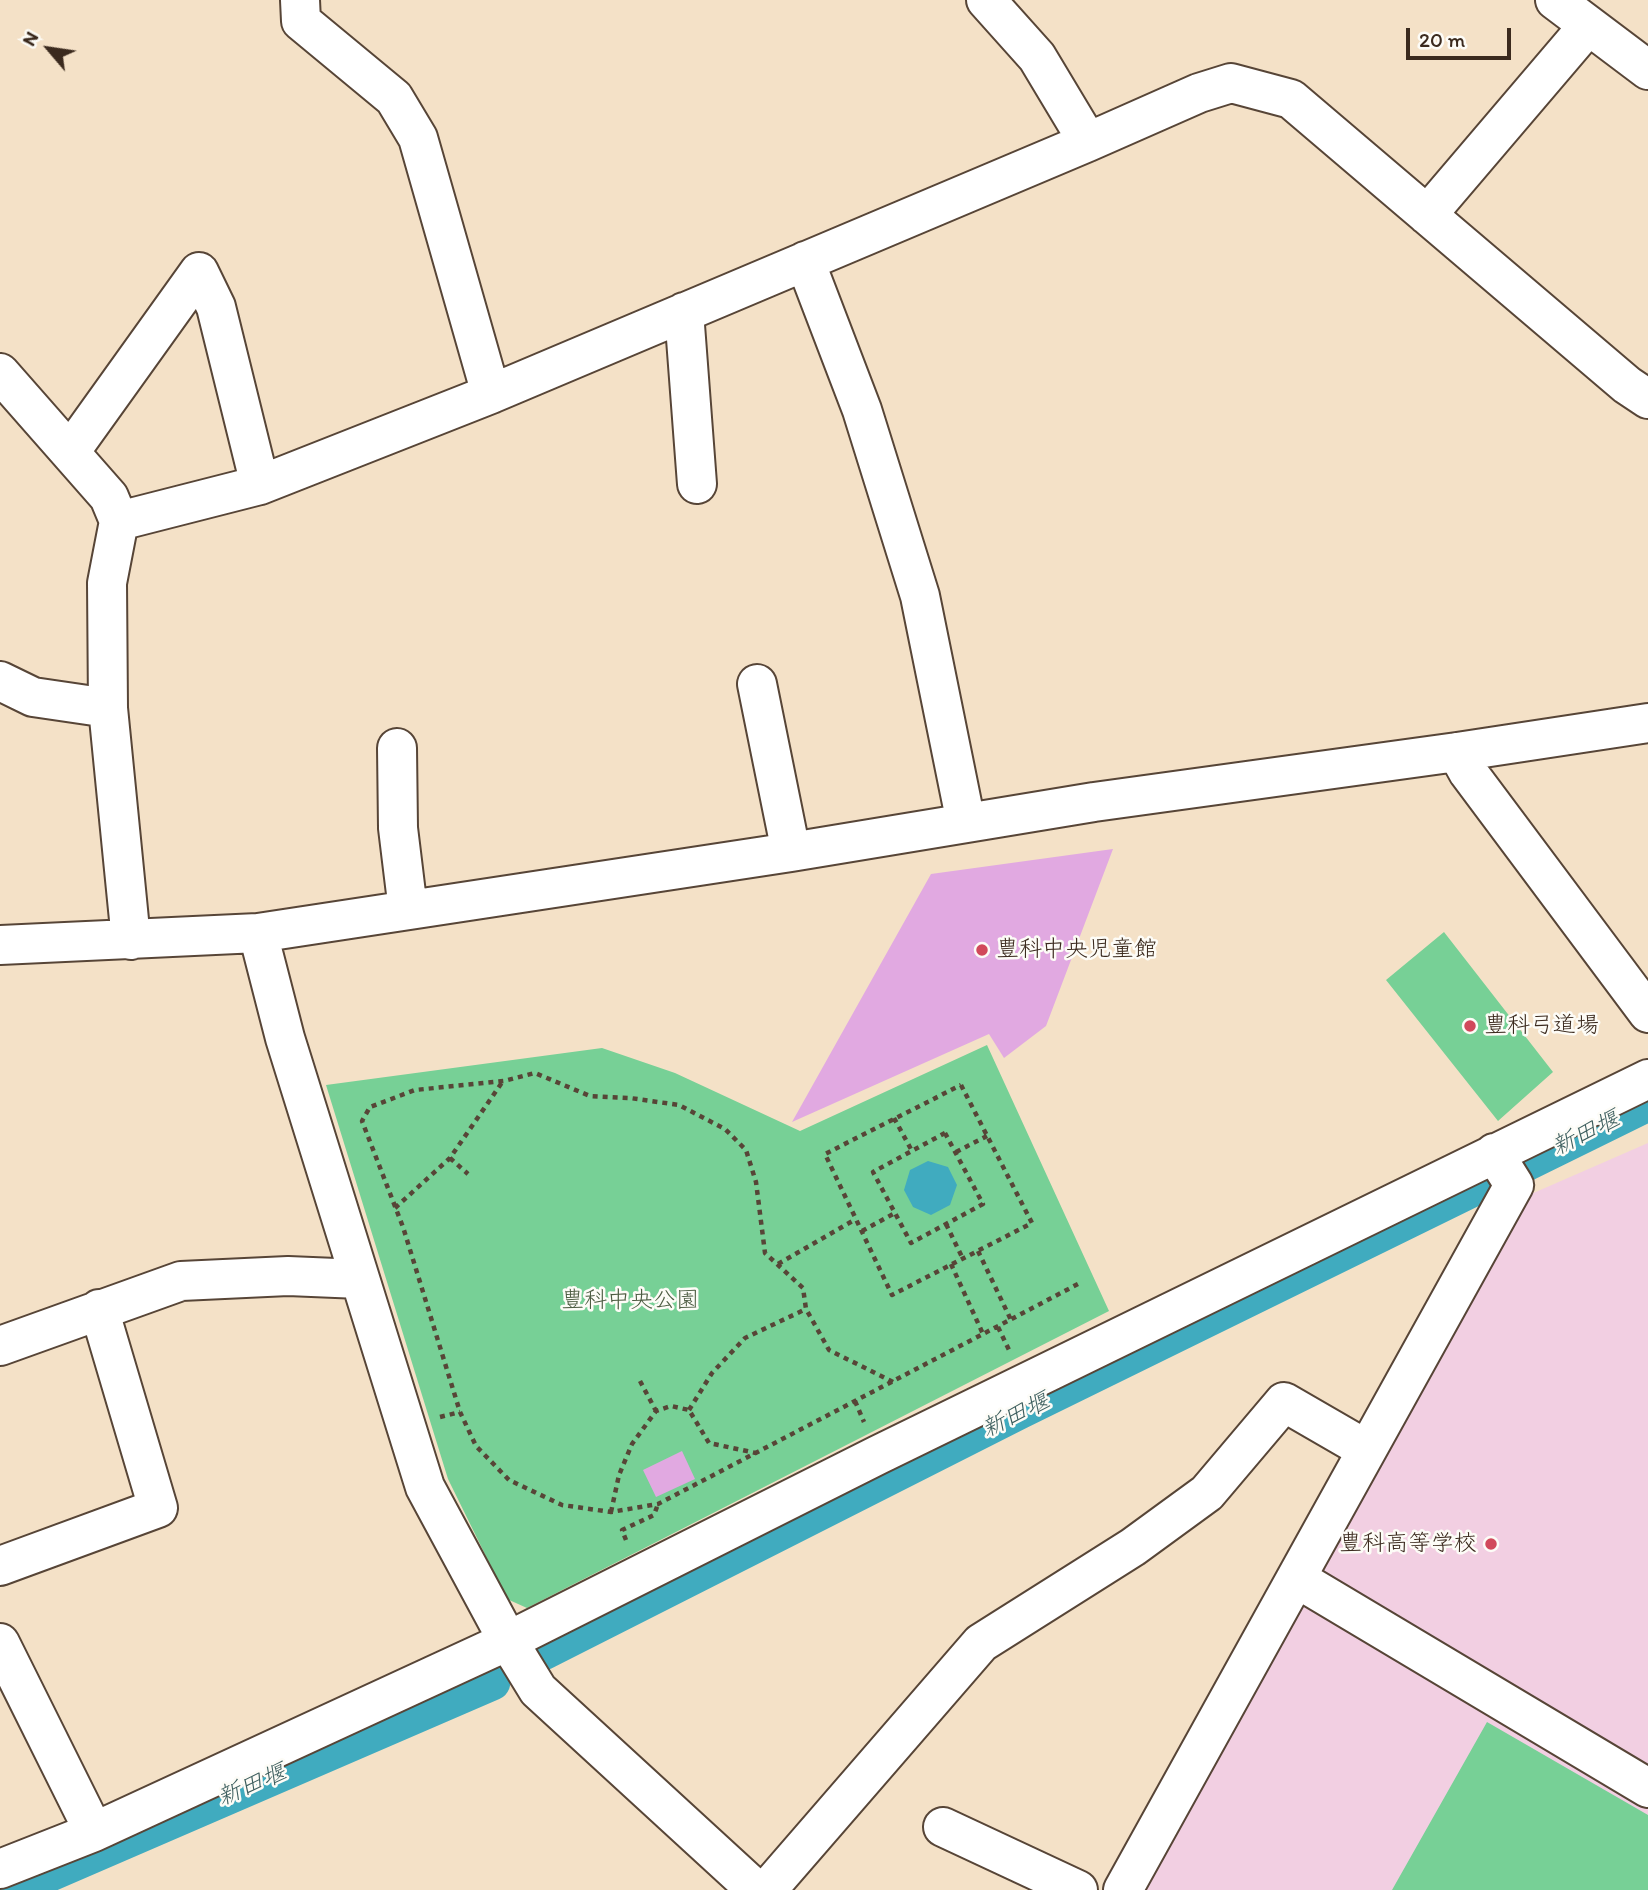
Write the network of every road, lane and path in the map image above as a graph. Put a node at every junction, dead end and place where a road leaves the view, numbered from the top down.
1 (300, 0) edge
2 (986, 0) edge
3 (1555, 0) edge
4 (1588, 26) junction
5 (1648, 70) edge
6 (1087, 142) junction
7 (1427, 215) junction
8 (805, 261) junction
9 (684, 312) junction
10 (0, 373) edge
11 (491, 394) junction
12 (1648, 398) edge
13 (70, 452) junction
14 (697, 484) dead end
15 (260, 485) junction
16 (119, 521) junction
17 (0, 681) edge
18 (757, 684) dead end
19 (108, 708) junction
20 (1648, 723) edge
21 (397, 748) dead end
22 (1457, 752) junction
23 (966, 823) junction
24 (791, 852) junction
25 (408, 910) junction
26 (258, 933) junction
27 (131, 940) junction
28 (0, 946) edge
29 (1648, 1013) edge
30 (1648, 1079) edge
31 (504, 1081) junction
32 (894, 1118) junction
33 (987, 1136) junction
34 (912, 1151) junction
35 (956, 1152) junction
36 (1494, 1153) junction
37 (450, 1158) junction
38 (468, 1174) dead end
39 (395, 1208) junction
40 (895, 1213) junction
41 (856, 1219) junction
42 (946, 1224) junction
43 (862, 1231) junction
44 (978, 1251) junction
45 (963, 1259) junction
46 (778, 1264) junction
47 (951, 1264) junction
48 (360, 1279) junction
49 (1078, 1284) dead end
50 (99, 1309) junction
51 (806, 1309) junction
52 (1011, 1320) junction
53 (983, 1334) junction
54 (0, 1346) edge
55 (640, 1381) dead end
56 (893, 1382) junction
57 (689, 1410) junction
58 (656, 1411) junction
59 (1367, 1450) junction
60 (755, 1453) junction
61 (611, 1512) junction
62 (0, 1566) edge
63 (1296, 1578) junction
64 (508, 1641) junction
65 (0, 1643) edge
66 (1648, 1788) edge
67 (943, 1827) dead end
68 (93, 1832) junction
69 (0, 1868) edge
70 (756, 1890) edge
71 (766, 1890) edge
72 (1078, 1890) edge
73 (1123, 1890) edge

1 - 11 street
2 - 6 street
3 - 4 street
4 - 5 street
4 - 7 street
6 - 7 street
6 - 8 street
7 - 12 street
8 - 9 street
8 - 23 street
9 - 11 street
9 - 14 street
10 - 13 street
11 - 15 street
13 - 15 street
13 - 16 street
15 - 16 street
16 - 19 street
17 - 19 street
18 - 24 street
19 - 27 street
20 - 22 street
21 - 25 street
22 - 23 street
22 - 29 street
23 - 24 street
24 - 25 street
25 - 26 street
26 - 27 street
26 - 48 street
27 - 28 street
30 - 36 street
31 - 37 path
31 - 39 path
31 - 46 path
32 - 33 path
32 - 34 path
32 - 41 path
33 - 35 path
33 - 44 path
34 - 35 path
34 - 40 path
35 - 42 path
36 - 59 street
36 - 64 street
37 - 38 path
37 - 39 path
39 - 61 path
40 - 42 path
40 - 43 path
41 - 43 path
41 - 46 path
42 - 45 path
43 - 47 path
44 - 45 path
44 - 52 path
45 - 47 path
46 - 51 path
47 - 53 path
48 - 50 street
48 - 64 street
49 - 52 path
50 - 54 street
50 - 62 street
51 - 56 path
51 - 57 path
52 - 53 path
53 - 56 path
55 - 58 path
56 - 60 path
57 - 58 path
57 - 60 path
58 - 61 path
59 - 63 street
59 - 71 street
60 - 61 path
63 - 66 street
63 - 73 street
64 - 68 street
64 - 70 street
65 - 68 street
67 - 72 street
68 - 69 street

